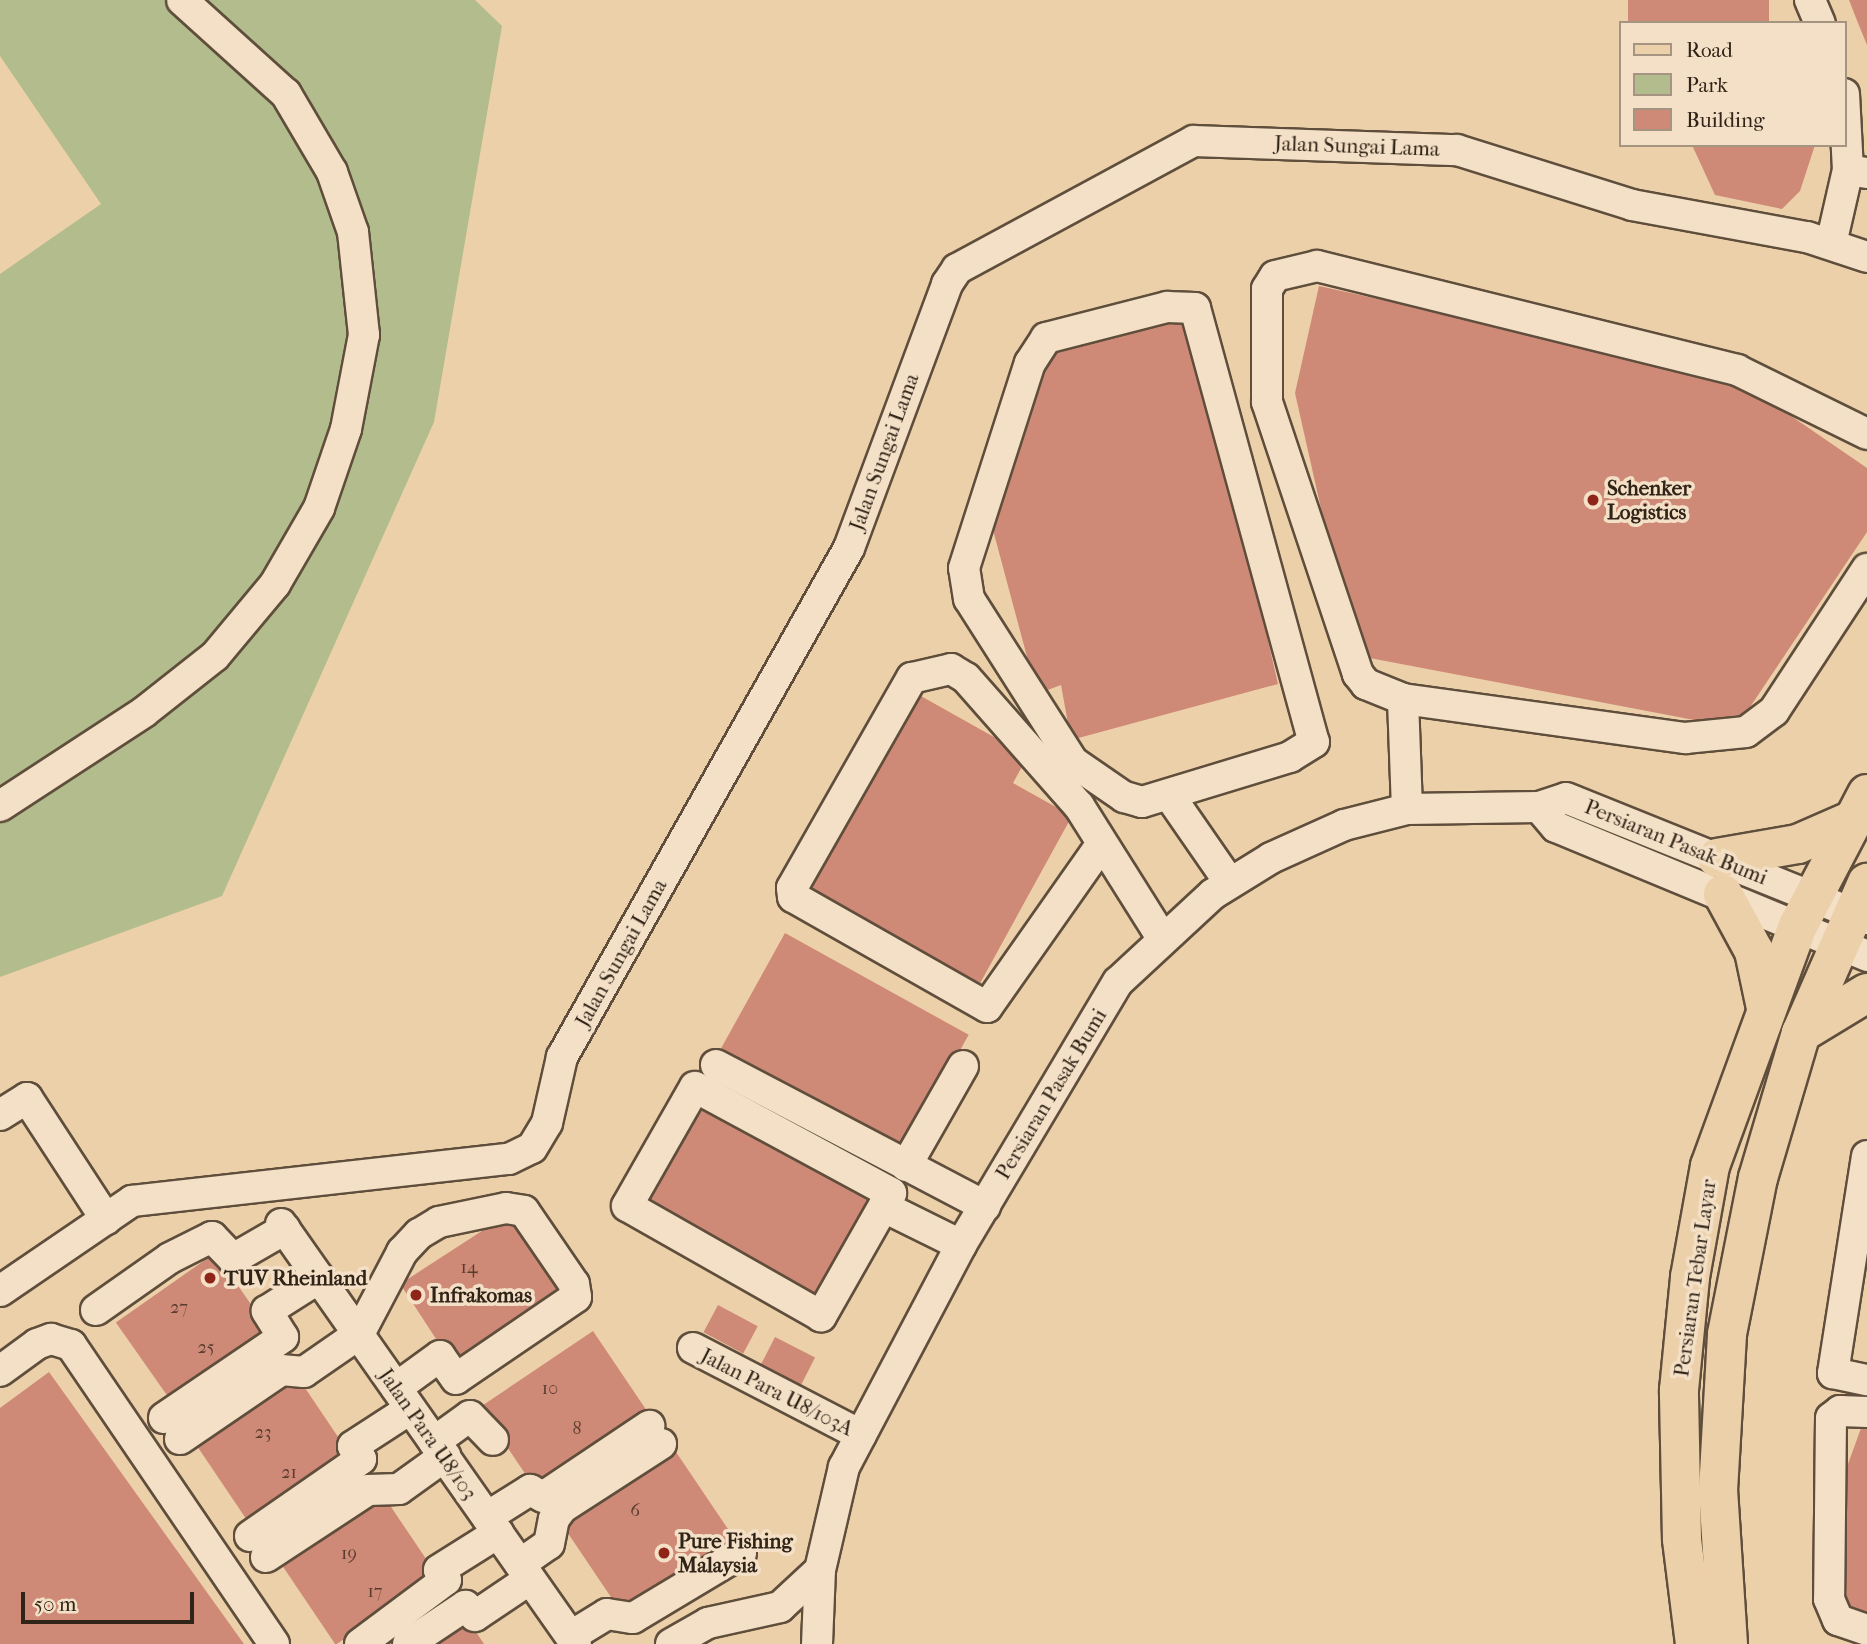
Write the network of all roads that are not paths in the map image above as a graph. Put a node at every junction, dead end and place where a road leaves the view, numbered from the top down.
1 (182, 0) edge
2 (1810, 0) edge
3 (1819, 21) edge
4 (1846, 85) edge
5 (1846, 105) edge
6 (1867, 127) edge
7 (1858, 172) edge
8 (1831, 244) junction
9 (1867, 257) edge
10 (1867, 434) edge
11 (1867, 569) edge
12 (1403, 699) junction
13 (1169, 795) junction
14 (0, 806) edge
15 (1857, 808) edge
16 (1407, 809) junction
17 (1101, 845) junction
18 (1720, 876) junction
19 (1230, 883) junction
20 (1805, 911) junction
21 (1858, 922) edge
22 (1161, 936) junction
23 (1867, 993) edge
24 (1766, 1008) junction
25 (1801, 1033) junction
26 (716, 1065) dead end
27 (963, 1066) dead end
28 (0, 1115) edge
29 (1867, 1156) edge
30 (906, 1166) junction
31 (985, 1206) junction
32 (884, 1207) junction
33 (106, 1219) junction
34 (961, 1245) junction
35 (319, 1278) junction
36 (0, 1291) edge
37 (96, 1310) dead end
38 (359, 1334) junction
39 (693, 1348) dead end
40 (0, 1371) edge
41 (1867, 1380) edge
42 (403, 1398) junction
43 (1867, 1412) edge
44 (861, 1435) junction
45 (493, 1440) dead end
46 (440, 1449) junction
47 (492, 1525) junction
48 (741, 1553) dead end
49 (820, 1570) junction
50 (525, 1571) junction
51 (1867, 1630) edge
52 (574, 1640) edge
53 (274, 1644) edge
54 (360, 1644) edge
55 (408, 1644) edge
56 (671, 1644) edge
57 (817, 1644) edge
58 (1695, 1644) edge
59 (1728, 1644) edge

1 - 14 street
2 - 3 street
4 - 6 street
5 - 7 street
7 - 8 street
8 - 9 street, Jalan Sungai Lama
8 - 33 street, Jalan Sungai Lama
10 - 12 street
11 - 12 street
12 - 16 street
13 - 13 street
13 - 19 street
15 - 18 main road
15 - 20 main road, Persiaran Tebar Layar
16 - 18 street, Persiaran Pasak Bumi
16 - 19 street, Persiaran Pasak Bumi
17 - 17 street
17 - 22 street
18 - 20 street, Persiaran Pasak Bumi
18 - 24 main road
19 - 22 street, Persiaran Pasak Bumi
20 - 21 street, Persiaran Pasak Bumi
20 - 24 main road, Persiaran Tebar Layar
21 - 25 main road, Persiaran Tebar Layar
22 - 31 street, Persiaran Pasak Bumi
23 - 25 main road
24 - 58 main road, Persiaran Tebar Layar
25 - 59 main road, Persiaran Tebar Layar
26 - 30 street
27 - 30 street
28 - 33 street
29 - 41 street
30 - 31 street
31 - 34 street, Persiaran Pasak Bumi
32 - 32 street
32 - 34 street
33 - 36 street, Jalan Sungai Lama
34 - 44 street, Persiaran Pasak Bumi
35 - 37 street, Jalan Para U8/103
35 - 38 street, Jalan Para U8/103
35 - 38 street
38 - 42 street, Jalan Para U8/103
38 - 42 street
39 - 44 street, Jalan Para U8/103A
40 - 53 street
42 - 46 street, Jalan Para U8/103
42 - 46 street
43 - 51 street
44 - 49 street, Persiaran Pasak Bumi
45 - 46 street
46 - 47 street, Jalan Para U8/103
47 - 50 street, Jalan Para U8/103
47 - 50 street
47 - 54 street
48 - 52 street
49 - 56 street
49 - 57 street, Persiaran Pasak Bumi
50 - 52 street, Jalan Para U8/103
50 - 55 street

